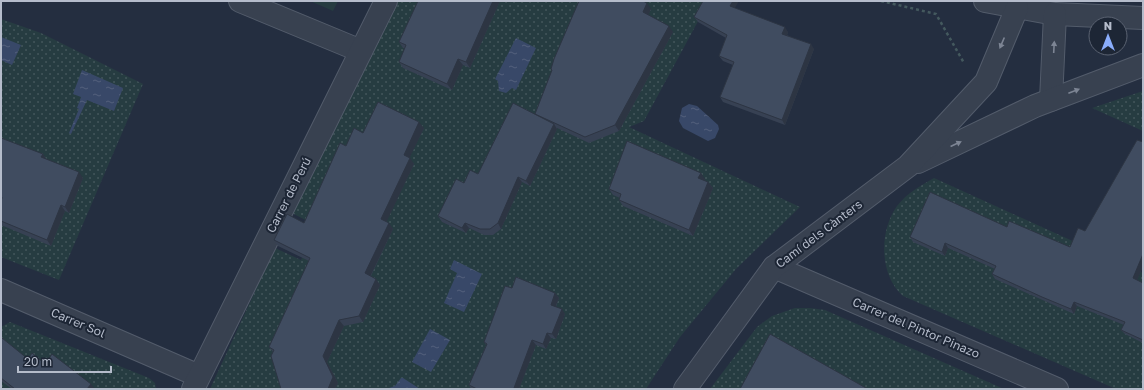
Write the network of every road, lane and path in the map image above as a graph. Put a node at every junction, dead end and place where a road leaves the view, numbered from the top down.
1 (240, 1) edge
2 (386, 1) edge
3 (985, 1) edge
4 (1017, 8) junction
5 (1055, 14) junction
6 (1143, 18) edge
7 (361, 51) junction
8 (1143, 65) edge
9 (1051, 100) junction
10 (908, 166) junction
11 (774, 267) junction
12 (1, 290) edge
13 (196, 382) edge
14 (685, 389) edge
15 (1058, 389) edge

1 - 7 street
2 - 7 street, Carrer de Perú
3 - 4 street
4 - 5 street
4 -> 10 street, Camí dels Cànters
5 - 6 street
9 -> 5 street
7 - 13 street, Carrer de Perú
9 -> 8 street, Camí dels Cànters
10 -> 9 street, Camí dels Cànters
10 - 11 street, Camí dels Cànters
11 - 14 street, Camí dels Cànters
11 - 15 street, Carrer del Pintor Pinazo
12 - 13 street, Carrer Sol

